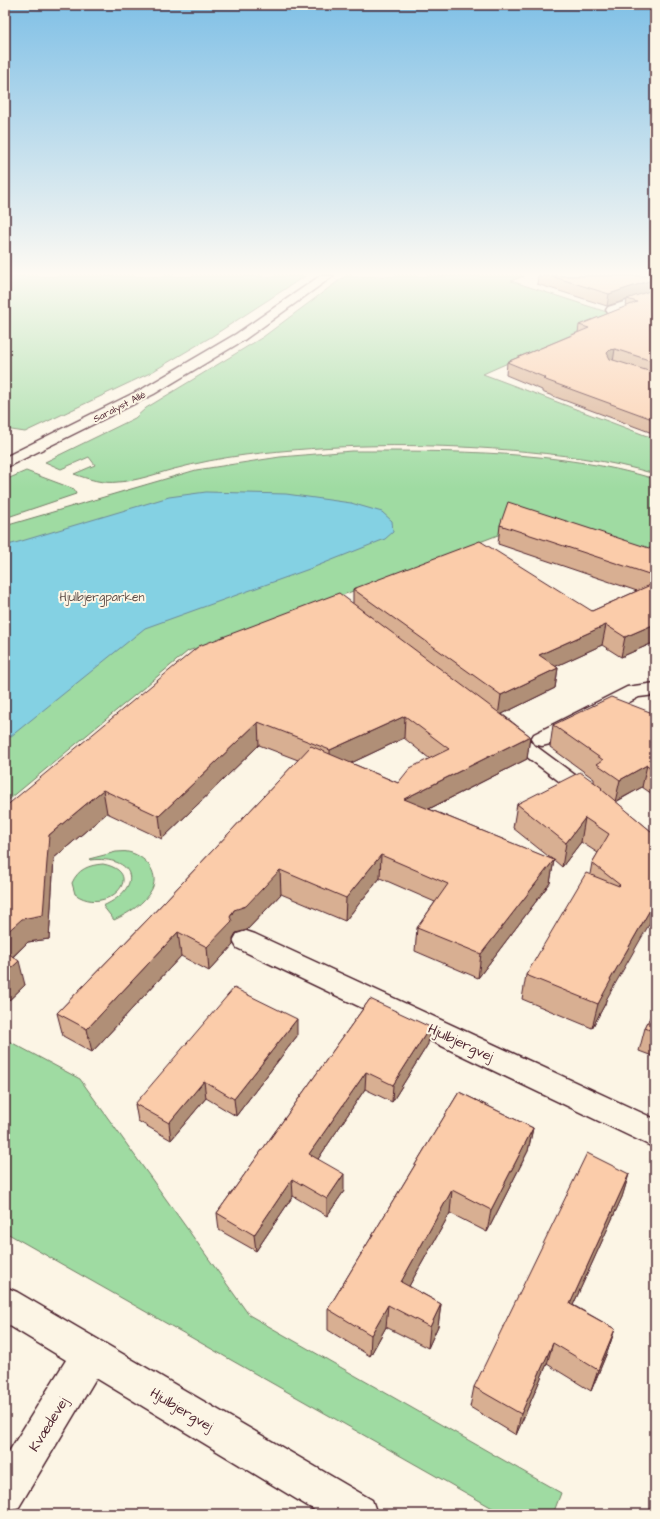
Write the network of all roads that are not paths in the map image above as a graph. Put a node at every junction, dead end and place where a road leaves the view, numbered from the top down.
1 (223, 347) edge
2 (5, 462) edge
3 (655, 689) edge
4 (494, 723) edge
5 (542, 738) dead end
6 (598, 801) edge
7 (246, 941) dead end
8 (655, 1134) edge
9 (5, 1304) edge
10 (90, 1354) junction
11 (5, 1493) edge
12 (358, 1514) edge

1 - 2 street, Saralyst Allé
3 - 5 street
4 - 6 lane
7 - 8 street, Hjulbjergvej
9 - 10 street, Hjulbjergvej
10 - 11 street, Kvædevej
10 - 12 street, Hjulbjergvej

